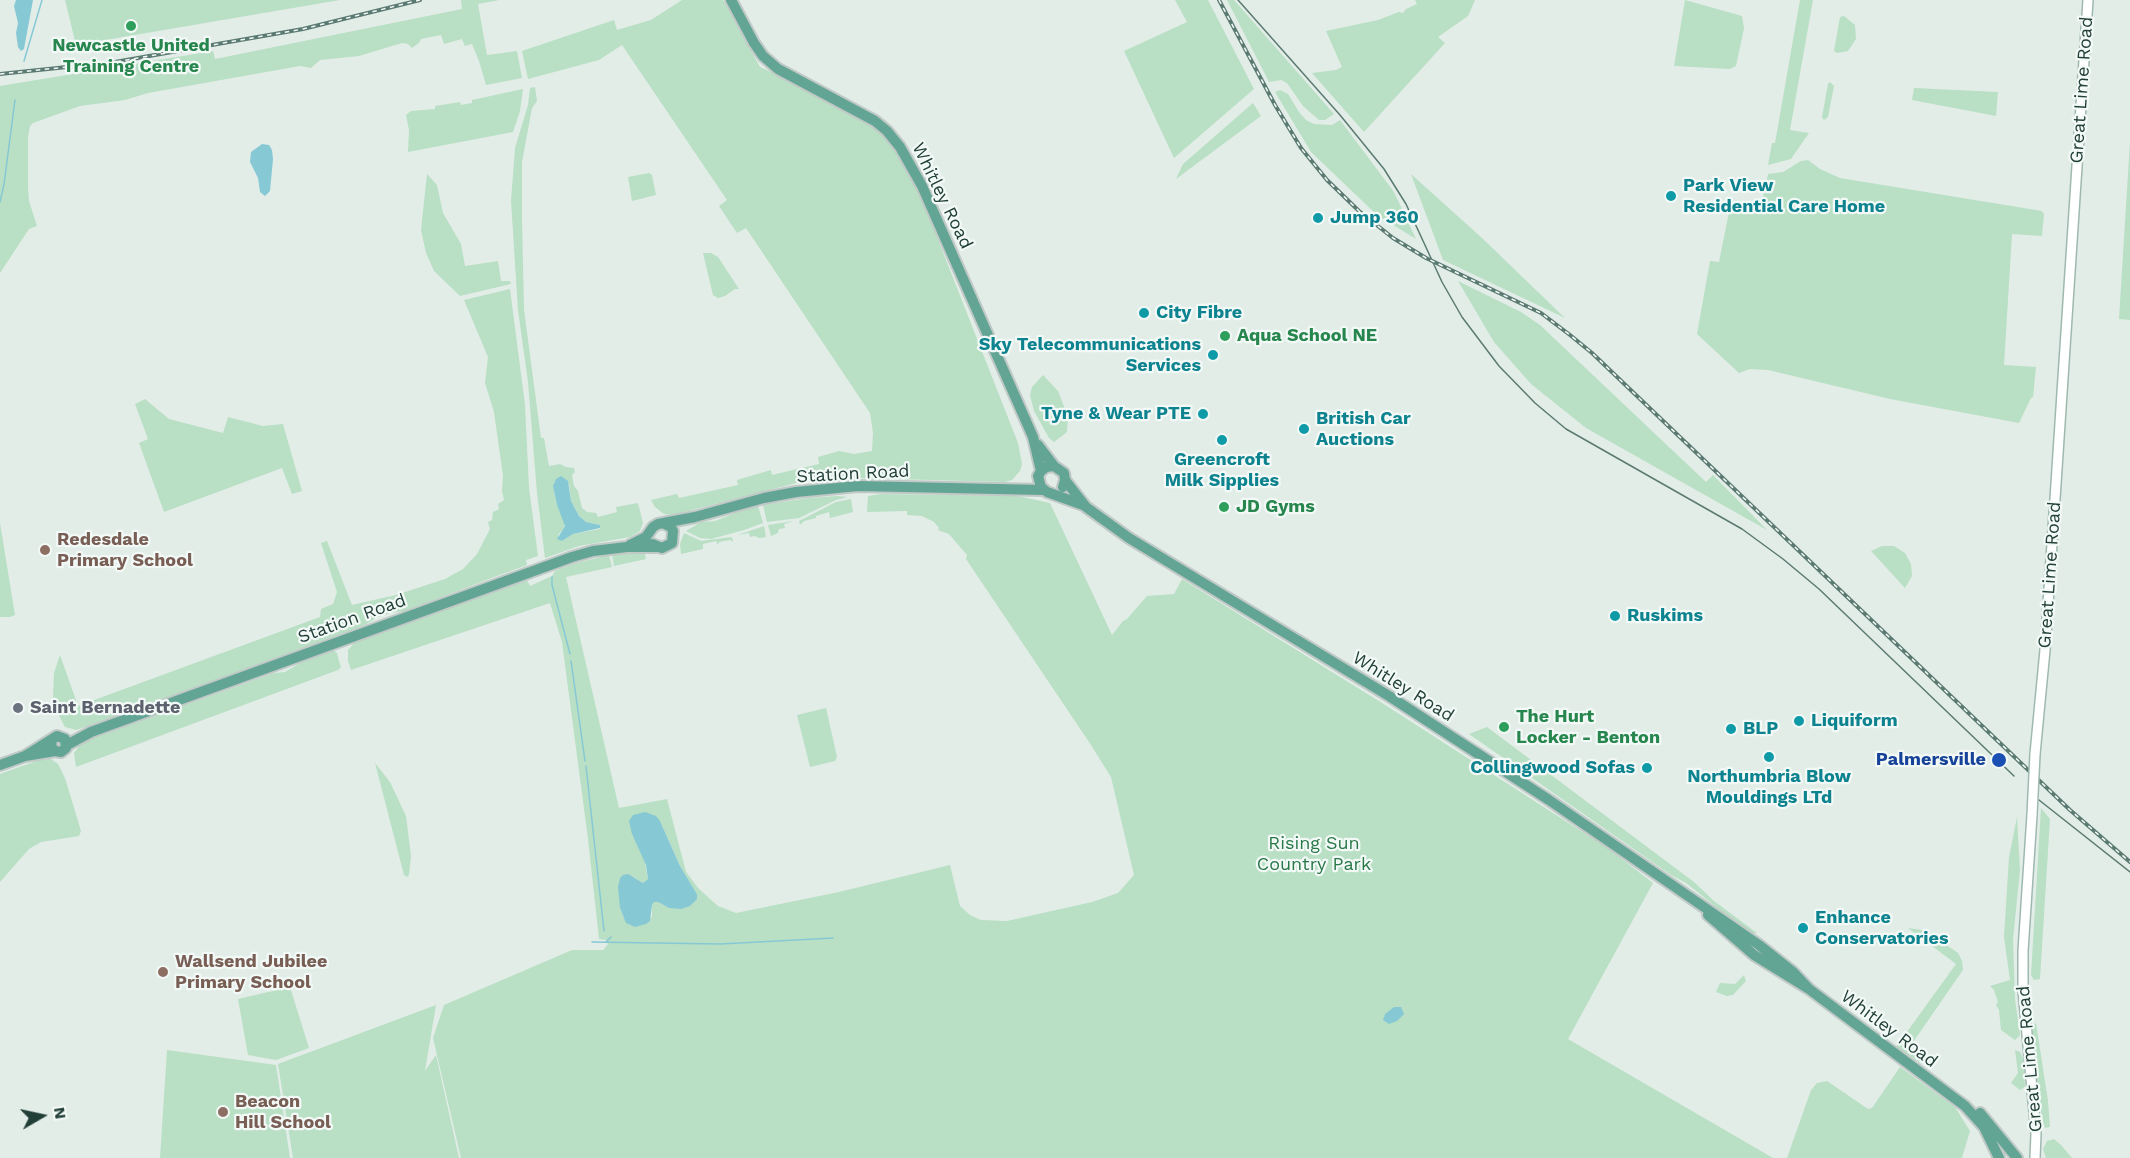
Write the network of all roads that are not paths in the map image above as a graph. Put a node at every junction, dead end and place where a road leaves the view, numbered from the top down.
1 (731, 0) edge
2 (2088, 0) edge
3 (1033, 437) junction
4 (1054, 466) junction
5 (1040, 474) junction
6 (1065, 480) junction
7 (1016, 489) junction
8 (1048, 491) junction
9 (1086, 507) junction
10 (695, 517) junction
11 (663, 524) junction
12 (650, 533) junction
13 (674, 536) junction
14 (627, 547) junction
15 (657, 547) junction
16 (0, 765) edge
17 (1697, 903) junction
18 (1757, 950) junction
19 (1950, 1094) junction
20 (2035, 1153) edge
21 (1991, 1158) edge
22 (2000, 1158) edge
23 (2018, 1158) edge

1 - 3 main road, Whitley Road
2 - 20 main road, Great Lime Road, bridge
3 - 4 main road, Whitley Road
3 - 5 main road, Whitley Road
4 - 5 main road
4 - 6 main road
5 - 7 main road
5 - 8 main road
6 - 8 main road
6 - 9 main road, Whitley Road
7 - 8 main road, Station Road
7 - 10 main road, Station Road
8 - 9 main road, Whitley Road
9 - 17 main road, Whitley Road
10 - 11 main road, Station Road
10 - 13 main road, Station Road
11 - 12 main road
11 - 13 main road
12 - 14 main road, Station Road
12 - 15 main road
13 - 15 main road
14 - 15 main road, Station Road
14 - 16 main road, Station Road
17 - 18 main road, Whitley Road
17 - 18 main road, Whitley Road
18 - 19 main road, Whitley Road
19 - 21 main road
19 - 22 main road, Whitley Road
19 - 23 main road, Whitley Road
20 - 23 main road, Great Lime Road

